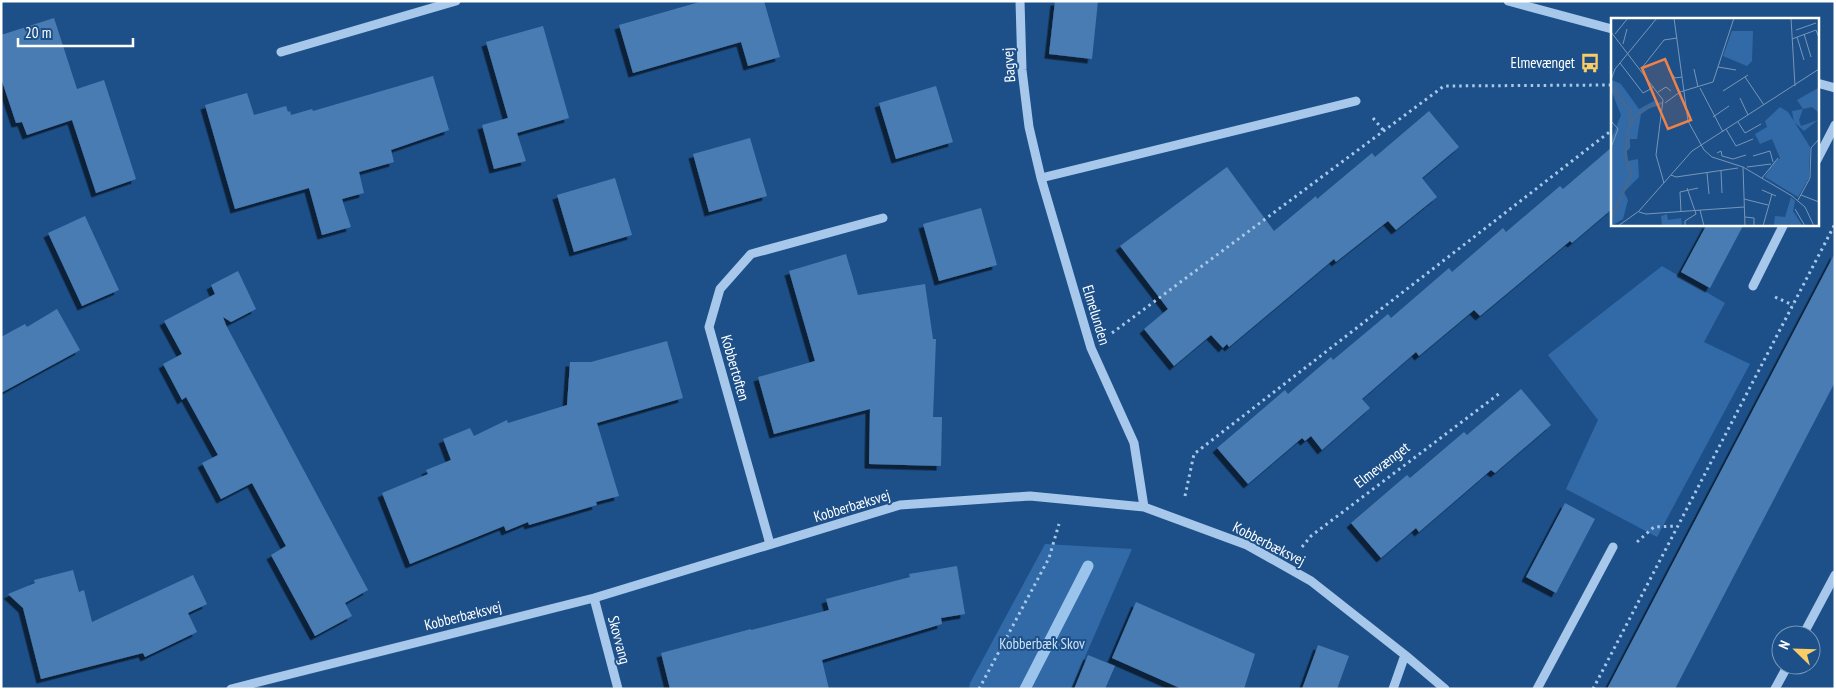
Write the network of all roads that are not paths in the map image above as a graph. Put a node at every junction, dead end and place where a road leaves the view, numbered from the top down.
1 (456, 1) edge
2 (1020, 1) edge
3 (1508, 1) edge
4 (1611, 29) edge
5 (281, 52) dead end
6 (1818, 83) edge
7 (1835, 88) edge
8 (1356, 101) dead end
9 (1835, 125) edge
10 (1030, 127) joint
11 (1818, 158) edge
12 (1041, 178) junction
13 (883, 218) dead end
14 (1784, 225) edge
15 (1753, 286) dead end
16 (1144, 506) junction
17 (770, 544) junction
18 (1613, 547) road end
19 (1835, 575) edge
20 (594, 598) junction
21 (1808, 625) edge
22 (1405, 655) junction
23 (1783, 675) edge
24 (231, 689) edge
25 (618, 689) edge
26 (1393, 689) edge
27 (1445, 689) edge
28 (1537, 689) edge
29 (1775, 689) edge

1 - 5 street
2 - 10 street, Bagvej
3 - 4 street
6 - 7 street
8 - 12 street
9 - 11 street
10 - 12 street, Elmelunden
12 - 16 street, Elmelunden
13 - 17 street, Kobbertoften
14 - 15 street
16 - 17 street, Kobberbæksvej
16 - 22 street, Kobberbæksvej
17 - 20 street, Kobberbæksvej
18 - 28 street
19 - 21 street
20 - 24 street, Kobberbæksvej
20 - 25 street, Skovvang
22 - 26 street
22 - 27 street, Kobberbæksvej
23 - 29 street

